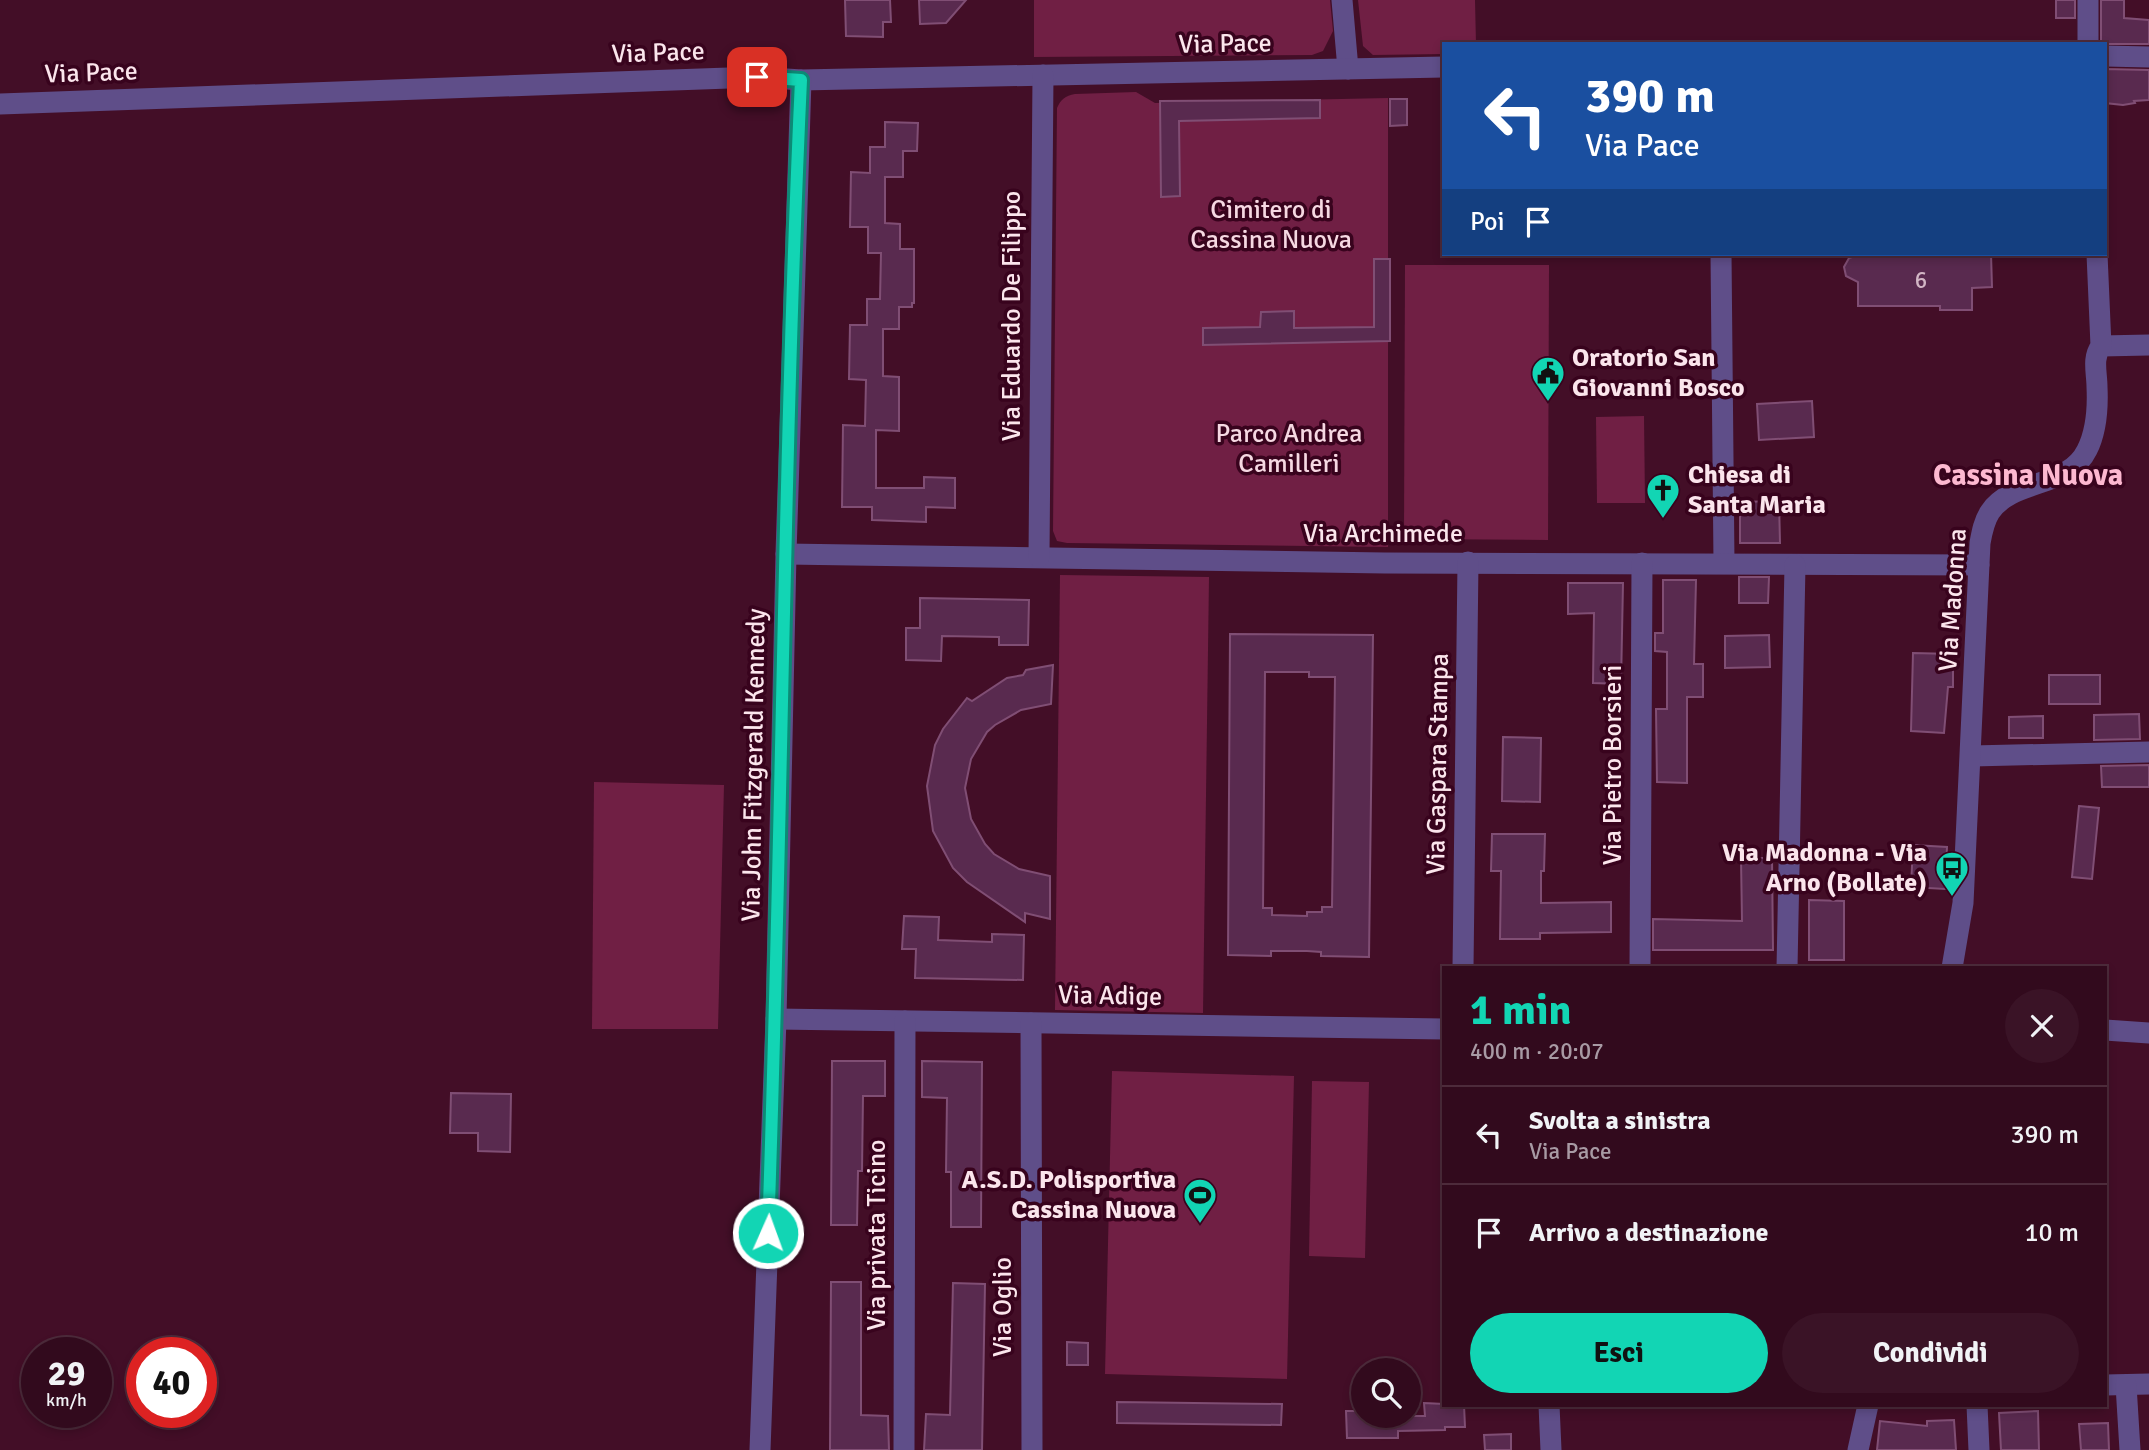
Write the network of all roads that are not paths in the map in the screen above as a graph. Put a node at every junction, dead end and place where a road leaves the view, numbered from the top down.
1 (1342, 0) edge
2 (2088, 0) edge
3 (2088, 42) edge
4 (2107, 56) edge
5 (2149, 57) edge
6 (1442, 67) edge
7 (1348, 69) junction
8 (1043, 75) junction
9 (801, 80) junction
10 (0, 104) edge
11 (1721, 256) edge
12 (2097, 256) edge
13 (2149, 345) edge
14 (2101, 346) junction
15 (786, 554) junction
16 (1039, 557) junction
17 (1468, 562) junction
18 (1642, 563) junction
19 (1724, 563) junction
20 (1795, 565) junction
21 (1979, 565) junction
22 (2149, 752) edge
23 (1972, 756) junction
24 (1462, 966) edge
25 (1640, 966) edge
26 (1787, 966) edge
27 (1952, 966) edge
28 (776, 1019) junction
29 (905, 1021) junction
30 (1031, 1023) junction
31 (1442, 1029) edge
32 (2107, 1030) edge
33 (2149, 1032) edge
34 (2149, 1384) edge
35 (2115, 1385) edge
36 (1549, 1407) edge
37 (1868, 1407) edge
38 (1977, 1407) edge
39 (760, 1450) edge
40 (904, 1450) edge
41 (1032, 1450) edge
42 (1550, 1450) edge
43 (1858, 1450) edge
44 (1979, 1450) edge
45 (2130, 1450) edge

1 - 7 street
2 - 3 street
4 - 5 street
6 - 7 street, Via Pace
7 - 8 street, Via Pace
8 - 9 street, Via Pace
8 - 16 street, Via Eduardo De Filippo
9 - 10 street, Via Pace
9 - 15 street, Via John Fitzgerald Kennedy
11 - 19 street
12 - 14 street, Via Madonna
13 - 14 street
14 - 21 street, Via Madonna
15 - 16 street, Via Archimede
15 - 28 street, Via John Fitzgerald Kennedy
16 - 17 street, Via Archimede
17 - 18 street, Via Archimede
17 - 24 street, Via Gaspara Stampa
18 - 19 street, Via Archimede
18 - 25 street, Via Pietro Borsieri
19 - 20 street, Via Archimede
20 - 21 street, Via Archimede
20 - 26 street
21 - 23 street, Via Madonna
22 - 23 street
23 - 27 street, Via Madonna
28 - 29 street, Via Adige
28 - 39 street, Via John Fitzgerald Kennedy
29 - 30 street, Via Adige
29 - 40 street, Via privata Ticino
30 - 31 street, Via Adige
30 - 41 street, Via Oglio
32 - 33 street
34 - 35 street
35 - 45 street
36 - 42 street
37 - 43 street
38 - 44 street

